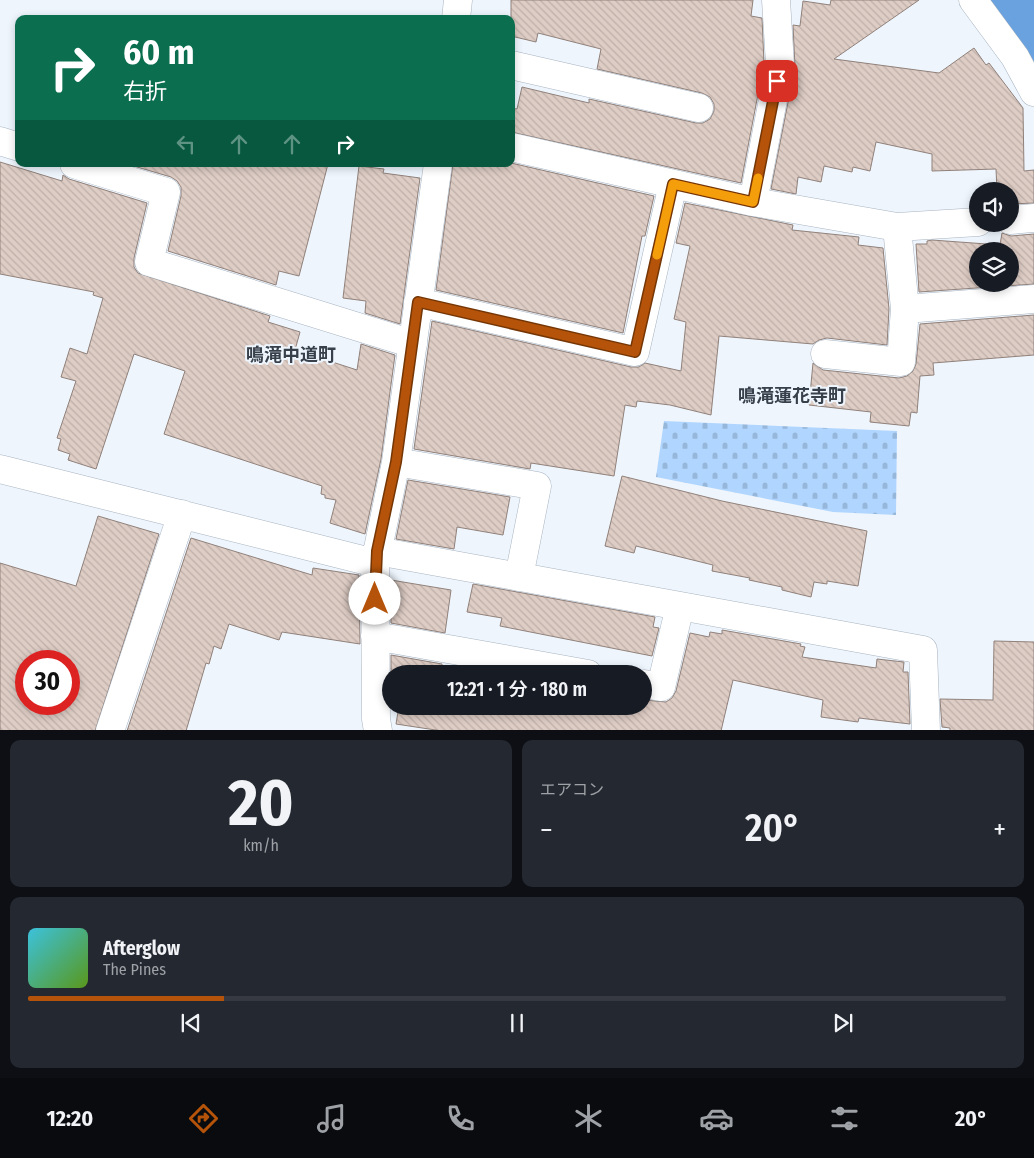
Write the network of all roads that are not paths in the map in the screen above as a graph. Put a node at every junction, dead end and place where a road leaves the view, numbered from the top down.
1 (458, 0) edge
2 (776, 0) edge
3 (973, 0) edge
4 (456, 15) edge
5 (515, 66) edge
6 (1034, 92) edge
7 (699, 108) dead end
8 (0, 141) edge
9 (15, 146) edge
10 (515, 148) edge
11 (84, 167) edge
12 (438, 167) edge
13 (673, 184) junction
14 (753, 202) junction
15 (1034, 218) edge
16 (1019, 219) edge
17 (969, 223) edge
18 (898, 227) junction
19 (1034, 299) edge
20 (418, 302) junction
21 (905, 309) junction
22 (413, 344) junction
23 (826, 354) dead end
24 (396, 462) junction
25 (0, 469) edge
26 (182, 514) junction
27 (376, 557) junction
28 (519, 577) junction
29 (680, 606) junction
30 (375, 636) junction
31 (538, 665) edge
32 (652, 685) edge
33 (110, 730) edge
34 (378, 730) edge
35 (926, 730) edge

1 - 4 street
2 - 14 street
3 - 6 street
5 - 7 street
8 - 9 street
10 - 13 street
11 - 22 street
12 - 20 street
13 - 14 street
13 - 20 street
14 - 18 street
15 - 16 street
17 - 18 street
18 - 21 street
19 - 21 street
20 - 22 street
21 - 23 street
22 - 24 street
24 - 27 street
24 - 28 street
25 - 26 street
26 - 27 street
26 - 33 street
27 - 28 street
27 - 30 street
28 - 29 street
29 - 32 street
29 - 35 street
30 - 31 street
30 - 34 street

